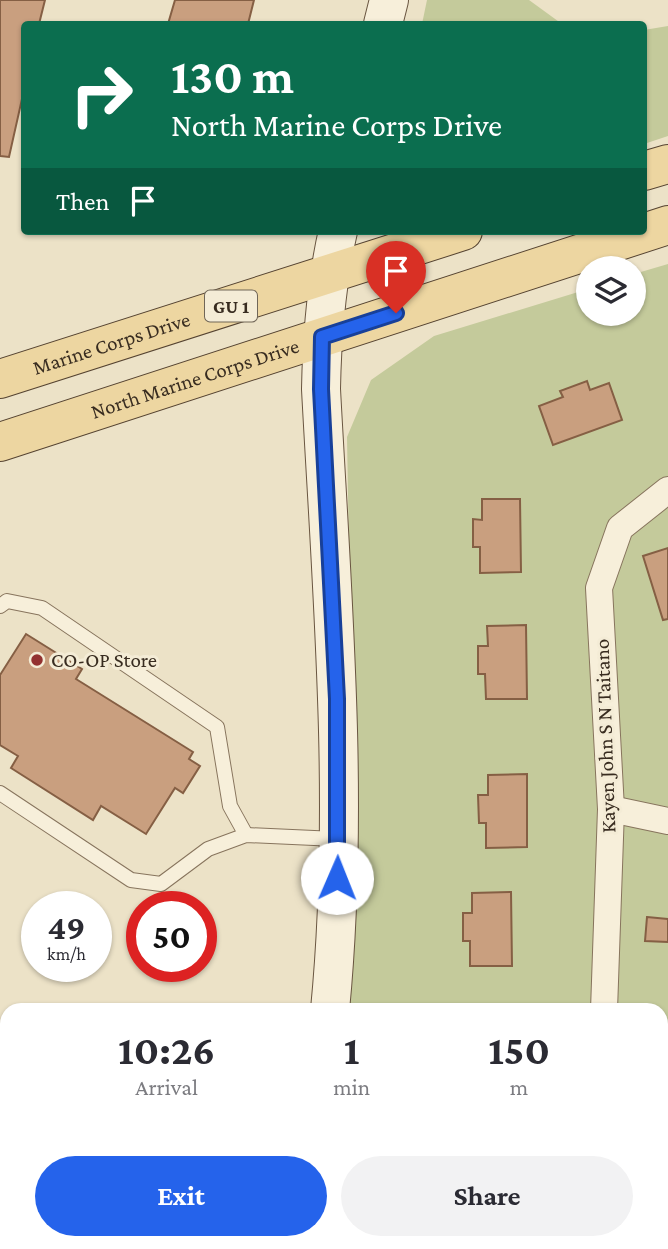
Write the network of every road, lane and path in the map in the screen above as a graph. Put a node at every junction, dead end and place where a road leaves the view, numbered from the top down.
1 (389, 0) edge
2 (384, 21) edge
3 (668, 164) edge
4 (647, 171) edge
5 (668, 225) edge
6 (647, 232) edge
7 (337, 235) edge
8 (451, 235) edge
9 (637, 235) edge
10 (328, 275) junction
11 (322, 337) junction
12 (0, 379) edge
13 (0, 442) edge
14 (668, 490) edge
15 (0, 606) edge
16 (0, 793) edge
17 (611, 809) junction
18 (668, 821) edge
19 (246, 835) junction
20 (338, 839) junction
21 (330, 1003) edge
22 (604, 1003) edge

1 - 2 main road
3 - 4 main road
5 - 6 main road, North Marine Corps Drive
7 - 10 main road
8 - 10 main road, Marine Corps Drive / GU 1
9 - 11 main road, North Marine Corps Drive
10 - 11 main road
10 - 12 main road, Marine Corps Drive / GU 1
11 - 13 main road, North Marine Corps Drive
11 - 20 main road
14 - 17 street, Kayen John S N Taitano
15 - 19 lane
16 - 19 lane
17 - 18 street
17 - 22 street, Kayen John S N Taitano
19 - 20 lane
20 - 21 main road

